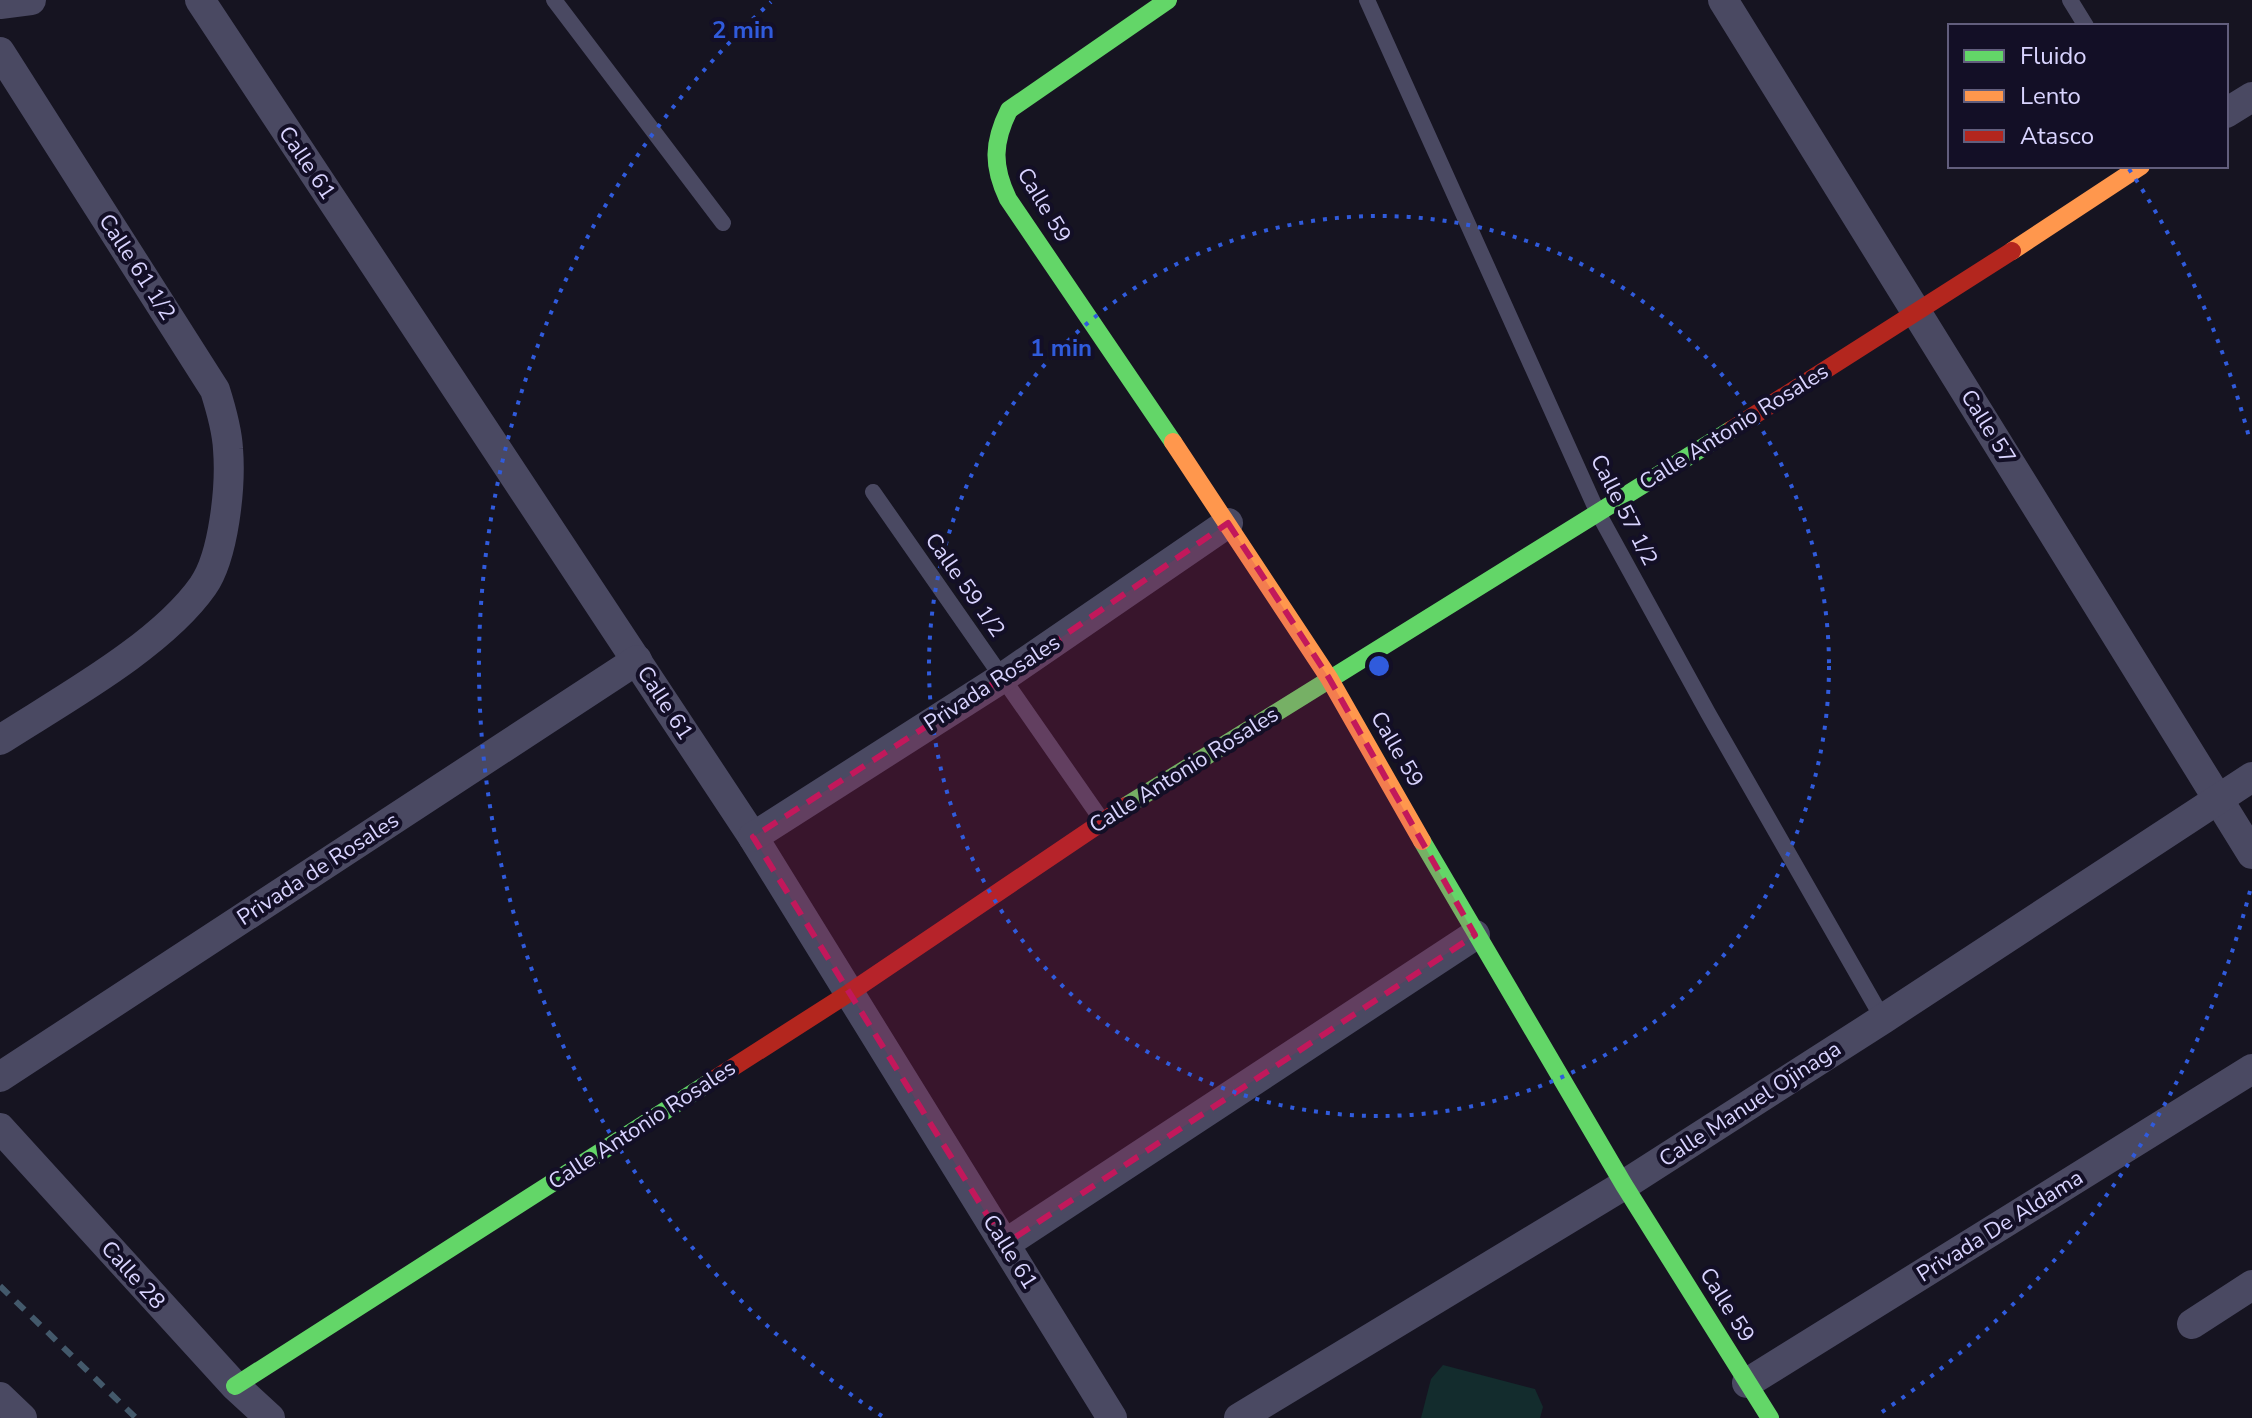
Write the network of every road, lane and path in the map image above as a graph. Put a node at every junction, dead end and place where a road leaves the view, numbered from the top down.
1 (31, 0) edge
2 (200, 0) edge
3 (554, 0) edge
4 (1168, 0) edge
5 (1367, 0) edge
6 (1723, 0) edge
7 (2070, 0) edge
8 (0, 4) edge
9 (2085, 24) edge
10 (3, 62) edge
11 (2252, 97) edge
12 (2228, 112) edge
13 (2138, 168) edge
14 (723, 223) dead end
15 (1918, 313) junction
16 (873, 492) dead end
17 (1597, 511) junction
18 (1228, 523) junction
19 (637, 660) junction
20 (1002, 678) junction
21 (1329, 678) junction
22 (0, 740) edge
23 (2252, 777) edge
24 (2218, 799) junction
25 (1102, 821) junction
26 (753, 837) junction
27 (2252, 854) edge
28 (1475, 935) junction
29 (849, 993) junction
30 (1883, 1019) junction
31 (2252, 1069) edge
32 (0, 1077) edge
33 (0, 1128) edge
34 (1624, 1185) junction
35 (1005, 1244) junction
36 (2252, 1285) edge
37 (2192, 1324) dead end
38 (1747, 1383) junction
39 (235, 1386) junction
40 (0, 1397) edge
41 (22, 1418) edge
42 (270, 1418) edge
43 (1112, 1418) edge
44 (1239, 1418) edge
45 (1770, 1418) edge

1 - 8 street
2 - 19 street, Calle 61
3 - 14 lane
4 - 18 street, Calle 59
5 - 17 lane, Calle 57 1/2
6 - 15 street, Calle 57
7 - 9 lane
10 - 22 street, Calle 61 1/2
11 - 12 street
13 - 15 street, Calle Antonio Rosales
15 - 17 street, Calle Antonio Rosales
15 - 24 street, Calle 57
16 - 20 lane, Calle 59 1/2
17 - 21 street, Calle Antonio Rosales
17 - 30 lane, Calle 57 1/2
18 - 20 street, Privada Rosales
18 - 21 street, Calle 59
19 - 26 street, Calle 61
19 - 32 street, Privada de Rosales
20 - 25 lane, Calle 59 1/2
20 - 26 street, Privada Rosales
21 - 25 street, Calle Antonio Rosales
21 - 28 street, Calle 59
23 - 24 street, Calle Manuel Ojinaga
24 - 27 street, Calle 57
24 - 30 street, Calle Manuel Ojinaga
25 - 29 street, Calle Antonio Rosales
26 - 29 street, Calle 61
28 - 34 street, Calle 59
28 - 35 street
29 - 35 street, Calle 61
29 - 39 street, Calle Antonio Rosales
30 - 34 street, Calle Manuel Ojinaga
31 - 38 street, Privada De Aldama
33 - 39 street, Calle 28
34 - 38 street, Calle 59
34 - 44 street, Calle Manuel Ojinaga
35 - 43 street, Calle 61
36 - 37 street
38 - 45 street, Calle 59
39 - 42 street, Calle 28
40 - 41 street

